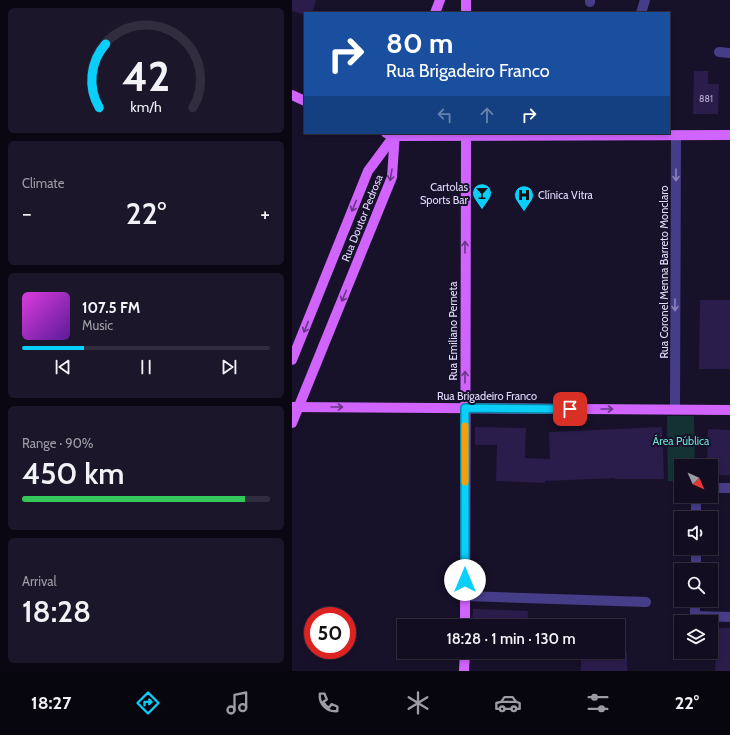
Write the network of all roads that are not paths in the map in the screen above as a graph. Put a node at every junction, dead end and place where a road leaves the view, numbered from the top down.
1 (440, 0) edge
2 (466, 0) edge
3 (645, 0) edge
4 (435, 12) edge
5 (466, 12) edge
6 (641, 12) edge
7 (719, 52) dead end
8 (730, 53) edge
9 (292, 96) edge
10 (304, 101) edge
11 (392, 134) edge
12 (466, 135) edge
13 (676, 136) junction
14 (730, 136) edge
15 (292, 360) edge
16 (295, 407) edge
17 (465, 408) junction
18 (675, 409) junction
19 (730, 410) edge
20 (292, 423) edge
21 (718, 488) edge
22 (730, 488) edge
23 (465, 596) junction
24 (646, 602) dead end
25 (695, 607) edge
26 (730, 617) edge
27 (464, 619) edge
28 (464, 659) edge
29 (464, 671) edge

1 - 4 main road
2 - 5 main road
3 - 6 street
7 - 8 street
9 - 10 main road
11 - 12 main road
11 -> 15 main road, Rua Doutor Pedrosa
11 -> 16 main road, Rua Doutor Pedrosa
12 - 13 main road
17 -> 12 main road, Rua Emiliano Perneta
13 - 14 main road
13 -> 18 street, Rua Coronel Menna Barreto Monclaro
16 -> 17 main road, Rua Brigadeiro Franco
16 - 20 main road, Rua Doutor Pedrosa
17 -> 18 main road, Rua Brigadeiro Franco
17 - 23 main road, Rua Emiliano Perneta
18 - 19 main road, Rua Brigadeiro Franco
21 - 22 street
23 - 24 street
23 - 27 main road, Rua Emiliano Perneta
25 - 26 street
28 - 29 main road

